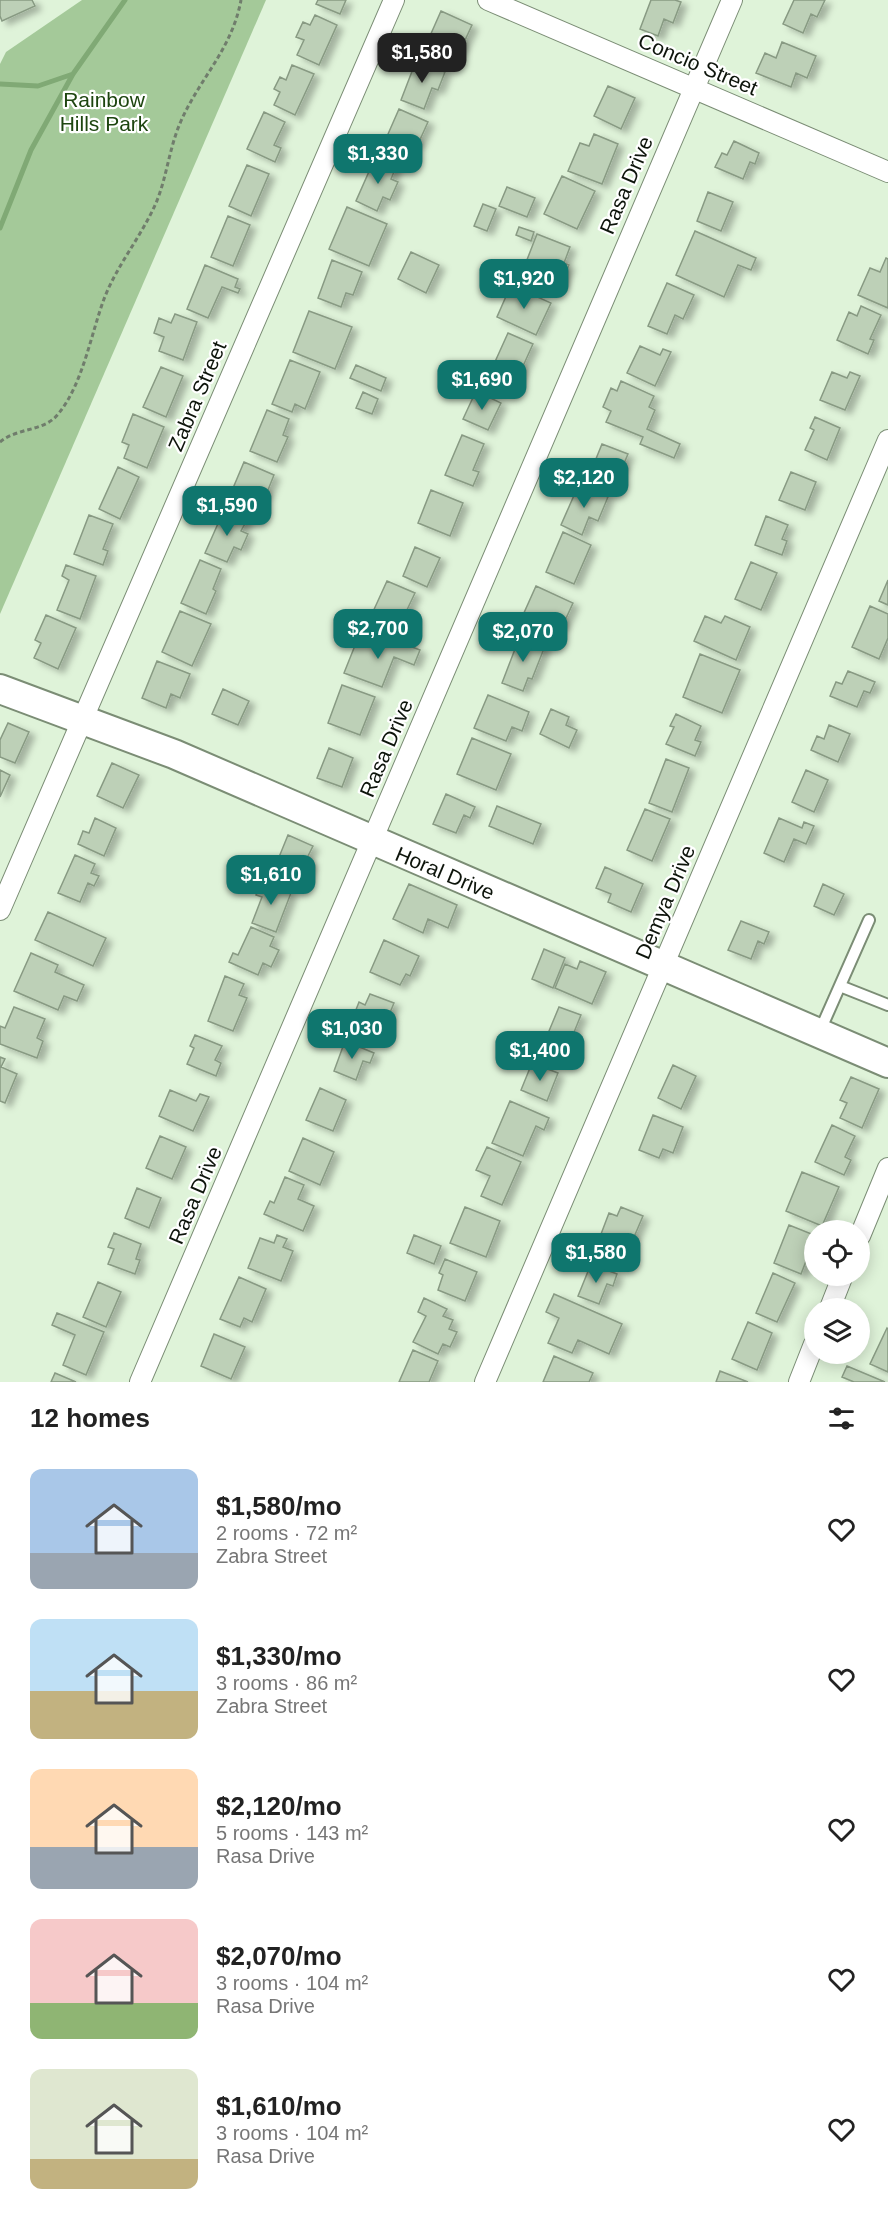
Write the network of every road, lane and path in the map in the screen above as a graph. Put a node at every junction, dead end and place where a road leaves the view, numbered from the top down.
1 (241, 0) edge
2 (394, 0) edge
3 (488, 0) edge
4 (732, 0) edge
5 (693, 88) junction
6 (888, 172) edge
7 (888, 440) edge
8 (0, 442) edge
9 (0, 689) edge
10 (83, 718) junction
11 (373, 841) junction
12 (0, 910) edge
13 (869, 920) dead end
14 (663, 967) junction
15 (840, 986) junction
16 (888, 1005) edge
17 (819, 1034) junction
18 (888, 1063) edge
19 (888, 1168) edge
20 (867, 1220) edge
21 (806, 1364) edge
22 (140, 1382) edge
23 (485, 1382) edge
24 (799, 1382) edge

1 - 8 path
2 - 10 street, Zabra Street
3 - 5 street, Concio Street
4 - 5 street, Rasa Drive
5 - 6 street, Concio Street
5 - 11 street, Rasa Drive
7 - 14 street, Demya Drive
9 - 10 street, Horal Drive
10 - 11 street, Horal Drive
10 - 12 street, Zabra Street
11 - 14 street, Horal Drive
11 - 22 street, Rasa Drive
13 - 15 lane
14 - 17 street, Horal Drive
14 - 23 street, Demya Drive
15 - 16 lane
15 - 17 lane
17 - 18 street, Horal Drive
19 - 20 street
21 - 24 street

